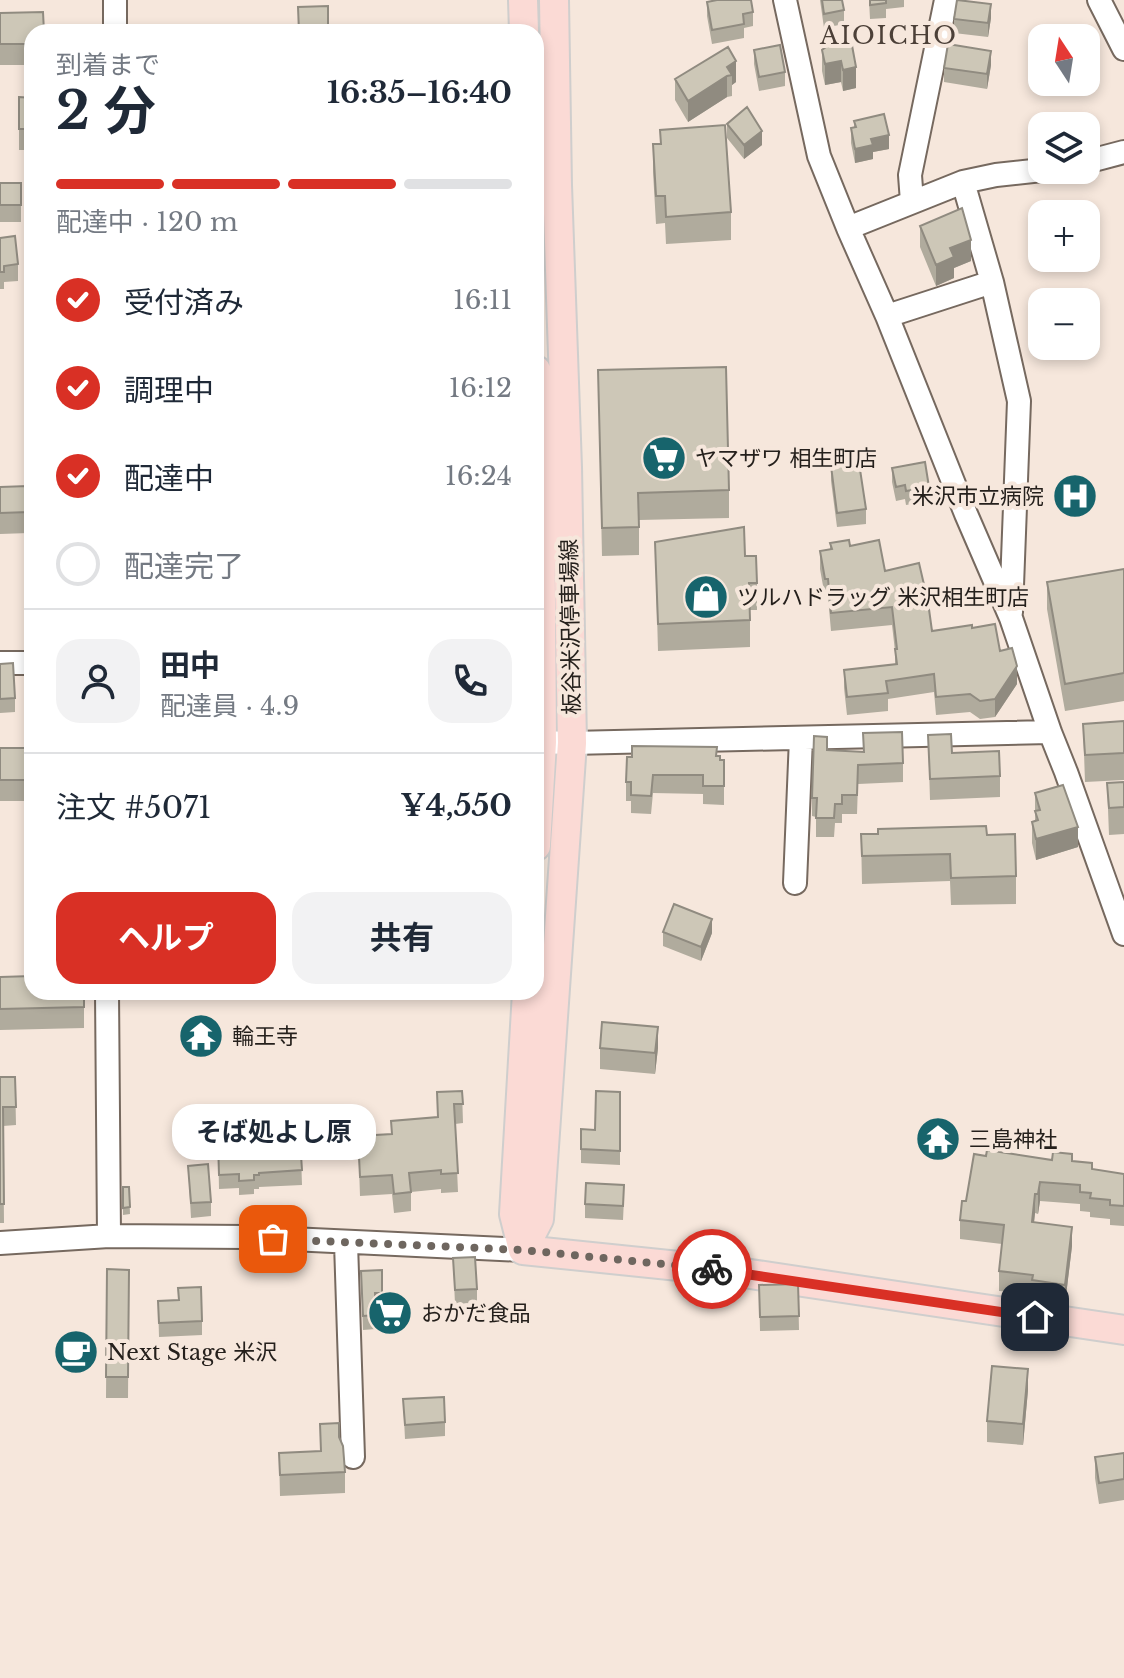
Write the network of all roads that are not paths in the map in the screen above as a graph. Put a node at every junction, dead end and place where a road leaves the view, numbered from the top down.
1 (115, 0) edge
2 (523, 0) edge
3 (554, 0) edge
4 (785, 0) edge
5 (946, 0) edge
6 (1099, 0) edge
7 (115, 24) edge
8 (524, 24) edge
9 (1124, 49) edge
10 (1124, 152) edge
11 (1100, 158) edge
12 (1028, 172) edge
13 (963, 182) junction
14 (912, 202) junction
15 (848, 228) junction
16 (992, 282) junction
17 (887, 316) junction
18 (1011, 618) junction
19 (0, 663) edge
20 (24, 663) edge
21 (1050, 732) junction
22 (801, 738) junction
23 (544, 742) edge
24 (572, 743) junction
25 (795, 883) dead end
26 (1124, 934) edge
27 (107, 1000) edge
28 (527, 1000) edge
29 (109, 1236) junction
30 (0, 1243) edge
31 (346, 1243) junction
32 (523, 1250) junction
33 (1124, 1330) edge
34 (353, 1457) dead end

1 - 7 street
2 - 8 main road
3 - 24 main road, 板谷米沢停車場線
4 - 15 street
5 - 14 street
6 - 9 street
10 - 11 street
12 - 13 street
13 - 14 street
13 - 16 street
14 - 15 street
15 - 17 street
16 - 17 street
16 - 18 street
17 - 18 street
18 - 21 street
19 - 20 street
21 - 22 street
21 - 26 street
22 - 24 street
22 - 25 street
23 - 24 street
24 - 32 main road, 板谷米沢停車場線
27 - 29 street
28 - 32 main road
29 - 30 street
29 - 31 street
31 - 32 street
31 - 34 street
32 - 33 main road

